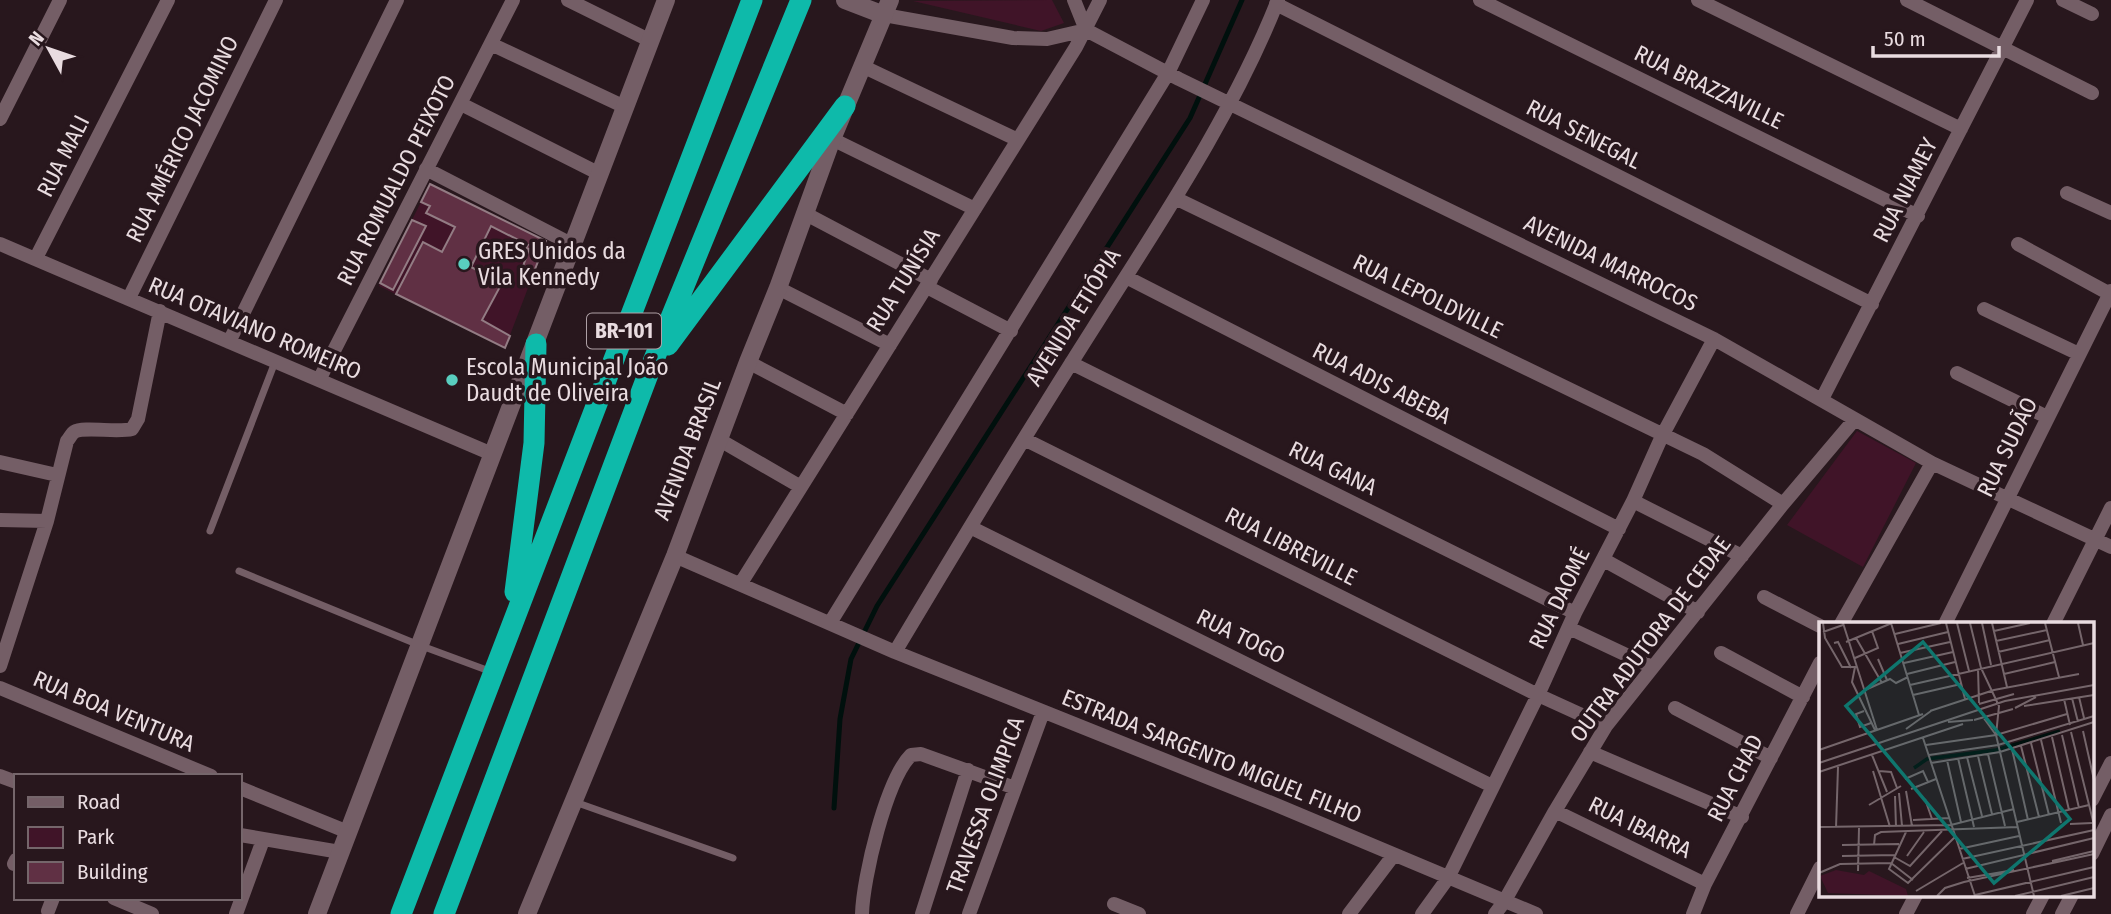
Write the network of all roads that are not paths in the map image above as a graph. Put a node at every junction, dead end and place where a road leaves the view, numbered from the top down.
1 (60, 0) edge
2 (168, 0) edge
3 (276, 0) edge
4 (397, 0) edge
5 (513, 0) edge
6 (568, 0) edge
7 (666, 0) edge
8 (752, 0) edge
9 (801, 0) edge
10 (845, 0) edge
11 (1074, 0) edge
12 (1100, 0) edge
13 (1203, 0) edge
14 (1480, 0) edge
15 (1698, 0) edge
16 (1907, 0) edge
17 (2027, 0) edge
18 (2063, 0) edge
19 (1277, 2) edge
20 (887, 8) edge
21 (2092, 14) dead end
22 (1086, 30) junction
23 (651, 41) junction
24 (491, 44) junction
25 (2002, 47) junction
26 (862, 66) junction
27 (1174, 76) junction
28 (2092, 93) dead end
29 (1223, 100) junction
30 (461, 104) junction
31 (845, 106) junction
32 (625, 107) junction
33 (0, 119) edge
34 (1961, 129) junction
35 (832, 139) junction
36 (1018, 140) junction
37 (426, 169) junction
38 (600, 174) junction
39 (2067, 193) dead end
40 (1175, 198) junction
41 (975, 209) junction
42 (2111, 213) edge
43 (806, 214) junction
44 (1918, 216) junction
45 (0, 244) edge
46 (2018, 244) dead end
47 (573, 245) junction
48 (36, 258) junction
49 (1126, 276) junction
50 (929, 284) junction
51 (778, 288) junction
52 (2110, 292) edge
53 (129, 299) junction
54 (1872, 304) junction
55 (1984, 309) dead end
56 (160, 311) junction
57 (1011, 331) junction
58 (1714, 339) junction
59 (229, 342) junction
60 (536, 344) junction
61 (890, 345) junction
62 (2079, 354) junction
63 (275, 362) junction
64 (747, 362) junction
65 (1071, 363) junction
66 (650, 369) junction
67 (1957, 373) dead end
68 (319, 380) junction
69 (1822, 400) junction
70 (847, 414) junction
71 (2047, 416) junction
72 (1855, 419) junction
73 (1662, 436) junction
74 (718, 439) junction
75 (1024, 439) junction
76 (492, 454) junction
77 (0, 462) edge
78 (1932, 463) junction
79 (57, 475) junction
80 (801, 487) junction
81 (2009, 498) junction
82 (1633, 501) junction
83 (1783, 504) junction
84 (2111, 508) edge
85 (0, 520) edge
86 (47, 521) junction
87 (970, 527) junction
88 (1619, 529) junction
89 (210, 531) dead end
90 (2095, 539) junction
91 (2111, 547) edge
92 (675, 556) junction
93 (1742, 556) junction
94 (1604, 560) junction
95 (239, 571) dead end
96 (741, 583) junction
97 (1764, 597) dead end
98 (1698, 612) junction
99 (1575, 613) junction
100 (1842, 622) edge
101 (1946, 622) edge
102 (2054, 622) edge
103 (831, 623) junction
104 (1819, 625) edge
105 (1569, 628) junction
106 (510, 629) junction
107 (419, 645) junction
108 (895, 652) junction
109 (1721, 653) dead end
110 (0, 666) edge
111 (1652, 667) junction
112 (1819, 667) edge
113 (493, 673) junction
114 (0, 688) edge
115 (1538, 695) junction
116 (1803, 697) junction
117 (1675, 708) dead end
118 (1042, 712) junction
119 (1606, 726) junction
120 (1590, 752) junction
121 (1771, 758) junction
122 (2111, 763) edge
123 (968, 770) junction
124 (206, 774) edge
125 (1492, 786) junction
126 (1015, 788) junction
127 (242, 789) edge
128 (2094, 796) edge
129 (574, 801) junction
130 (1555, 811) junction
131 (2111, 815) edge
132 (1742, 817) junction
133 (348, 832) junction
134 (242, 835) edge
135 (263, 840) junction
136 (2094, 850) edge
137 (340, 852) junction
138 (1393, 856) junction
139 (733, 858) dead end
140 (1819, 872) edge
141 (1448, 878) junction
142 (1706, 884) junction
143 (1915, 897) edge
144 (2042, 897) edge
145 (2070, 897) edge
146 (242, 898) edge
147 (119, 900) edge
148 (1114, 904) dead end
149 (1500, 908) edge
150 (152, 914) edge
151 (317, 914) edge
152 (401, 914) edge
153 (444, 914) edge
154 (527, 914) edge
155 (862, 914) edge
156 (922, 914) edge
157 (969, 914) edge
158 (1139, 914) edge
159 (1349, 914) edge
160 (1422, 914) edge
161 (1536, 914) edge
162 (1693, 914) edge
163 (1797, 914) edge
164 (1906, 914) edge
165 (2033, 914) edge
166 (2062, 914) edge

1 - 33 street
2 - 48 street, RUA MALI
3 - 53 street, RUA AMÉRICO JACOMINO
4 - 59 street
5 - 24 street, RUA ROMUALDO PEIXOTO
6 - 23 street
7 - 23 street
8 - 106 highway, BR-101
9 - 66 highway, BR-101
10 - 20 street
11 - 22 street
12 - 22 street, RUA TUNÍSIA
13 - 27 street, AVENIDA ETIÓPIA
14 - 44 street, RUA BRAZZAVILLE
15 - 34 street
16 - 25 street
17 - 25 street, RUA NIAMEY
18 - 21 street
19 - 29 street, AVENIDA ETIÓPIA
19 - 54 street, RUA SENEGAL
20 - 22 street
20 - 26 street, AVENIDA BRASIL
22 - 27 street, AVENIDA MARROCOS
22 - 36 street, RUA TUNÍSIA
23 - 32 street
24 - 30 street, RUA ROMUALDO PEIXOTO
24 - 32 street
25 - 28 street
25 - 34 street, RUA NIAMEY
26 - 31 street, AVENIDA BRASIL
26 - 36 street
27 - 29 street, AVENIDA MARROCOS
27 - 57 street, AVENIDA ETIÓPIA
29 - 40 street, AVENIDA ETIÓPIA
29 - 58 street, AVENIDA MARROCOS
30 - 37 street, RUA ROMUALDO PEIXOTO
30 - 38 street
31 - 35 street, AVENIDA BRASIL
31 - 66 highway
32 - 38 street
34 - 44 street, RUA NIAMEY
35 - 41 street
35 - 43 street, AVENIDA BRASIL
36 - 41 street, RUA TUNÍSIA
37 - 47 street
37 - 68 street, RUA ROMUALDO PEIXOTO
38 - 47 street
39 - 42 street
40 - 49 street, AVENIDA ETIÓPIA
40 - 73 street, RUA LEPOLDVILLE
41 - 50 street, RUA TUNÍSIA
43 - 50 street
43 - 51 street, AVENIDA BRASIL
44 - 54 street, RUA NIAMEY
45 - 48 street, RUA OTAVIANO ROMEIRO
46 - 52 street
47 - 60 street
48 - 53 street, RUA OTAVIANO ROMEIRO
49 - 65 street, AVENIDA ETIÓPIA
49 - 88 street, RUA ADIS ABEBA
50 - 57 street
50 - 61 street, RUA TUNÍSIA
51 - 61 street
51 - 64 street, AVENIDA BRASIL
52 - 62 street, RUA SUDÃO
53 - 56 street, RUA OTAVIANO ROMEIRO
54 - 69 street, RUA NIAMEY
55 - 62 street
56 - 59 street, RUA OTAVIANO ROMEIRO
56 - 79 street
57 - 103 street, AVENIDA ETIÓPIA
58 - 69 street, AVENIDA MARROCOS
58 - 73 street, RUA DAOMÉ
59 - 63 street, RUA OTAVIANO ROMEIRO
60 - 76 street
60 - 106 highway
61 - 70 street, RUA TUNÍSIA
62 - 71 street, RUA SUDÃO
63 - 68 street, RUA OTAVIANO ROMEIRO
63 - 89 lane
64 - 70 street
64 - 74 street, AVENIDA BRASIL
65 - 75 street, AVENIDA ETIÓPIA
65 - 99 street, RUA GANA
66 - 153 highway, BR-101
67 - 71 street
68 - 76 street, RUA OTAVIANO ROMEIRO
69 - 72 street, AVENIDA MARROCOS
70 - 80 street, RUA TUNÍSIA
71 - 81 street, RUA SUDÃO
72 - 78 street, AVENIDA MARROCOS
72 - 83 street, OUTRA ADUTORA DE CEDAE
73 - 82 street, RUA DAOMÉ
73 - 83 street, RUA LEPOLDVILLE
74 - 80 street
74 - 92 street, AVENIDA BRASIL
75 - 87 street, AVENIDA ETIÓPIA
75 - 115 street, RUA LIBREVILLE
76 - 107 street
77 - 79 street
78 - 81 street, AVENIDA MARROCOS
78 - 100 street
79 - 86 street
80 - 96 street, RUA TUNÍSIA
81 - 90 street, AVENIDA MARROCOS
81 - 101 street, RUA SUDÃO
82 - 88 street, RUA DAOMÉ
82 - 93 street
83 - 93 street, OUTRA ADUTORA DE CEDAE
84 - 90 street
85 - 86 street
86 - 110 street
87 - 108 street, AVENIDA ETIÓPIA
87 - 125 street, RUA TOGO
88 - 94 street, RUA DAOMÉ
90 - 91 street, AVENIDA MARROCOS
90 - 102 street
92 - 96 street
92 - 129 street, AVENIDA BRASIL
93 - 98 street, OUTRA ADUTORA DE CEDAE
94 - 98 street
94 - 99 street, RUA DAOMÉ
95 - 107 lane
96 - 103 street
97 - 104 street
98 - 111 street, OUTRA ADUTORA DE CEDAE
99 - 105 street, RUA DAOMÉ
103 - 108 street, ESTRADA SARGENTO MIGUEL FILHO
105 - 111 street
105 - 115 street, RUA DAOMÉ
106 - 113 highway, BR-101
107 - 113 lane
107 - 133 street
108 - 118 street, ESTRADA SARGENTO MIGUEL FILHO
109 - 116 street
111 - 119 street, OUTRA ADUTORA DE CEDAE
112 - 116 street, RUA CHAD
113 - 152 highway, BR-101
114 - 124 street, RUA BOA VENTURA
115 - 119 street, RUA LIBREVILLE
115 - 125 street, RUA DAOMÉ
116 - 121 street, RUA CHAD
117 - 121 street
118 - 126 street, TRAVESSA OLIMPICA
118 - 138 street, ESTRADA SARGENTO MIGUEL FILHO
119 - 120 street, OUTRA ADUTORA DE CEDAE
120 - 130 street, OUTRA ADUTORA DE CEDAE
120 - 132 street
121 - 132 street, RUA CHAD
122 - 128 street
123 - 126 street
123 - 155 street
123 - 156 street
125 - 141 street, RUA DAOMÉ
126 - 157 street, TRAVESSA OLIMPICA
127 - 133 street
129 - 139 lane
129 - 154 street, AVENIDA BRASIL
130 - 142 street, RUA IBARRA
130 - 149 street, OUTRA ADUTORA DE CEDAE
131 - 136 street
132 - 142 street, RUA CHAD
133 - 137 street
134 - 135 street
135 - 137 street
135 - 146 street
137 - 151 street
138 - 141 street, ESTRADA SARGENTO MIGUEL FILHO
138 - 159 street
140 - 163 street
141 - 149 street, ESTRADA SARGENTO MIGUEL FILHO
141 - 160 street, RUA DAOMÉ
142 - 162 street, RUA CHAD
143 - 164 street
144 - 165 street
145 - 166 street
147 - 150 street
148 - 158 street
149 - 161 street, ESTRADA SARGENTO MIGUEL FILHO

